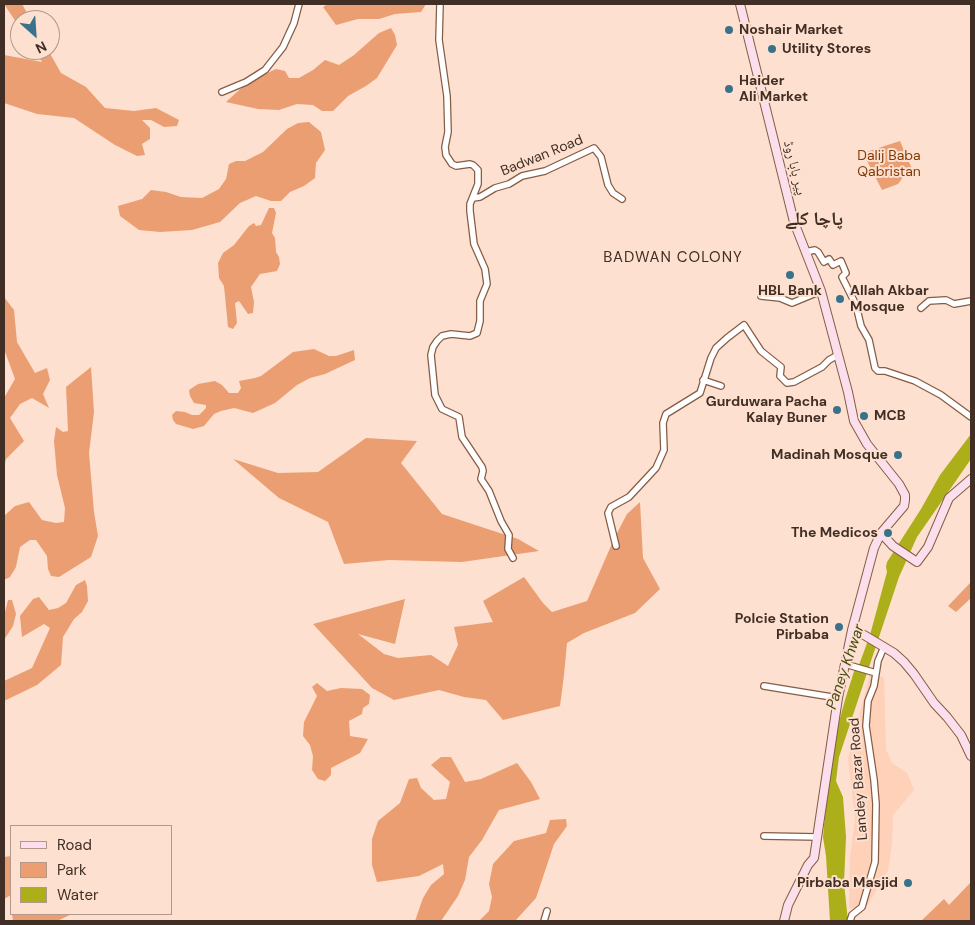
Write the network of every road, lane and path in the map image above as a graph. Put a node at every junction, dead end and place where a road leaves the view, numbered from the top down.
1 (299, 4) edge
2 (440, 4) edge
3 (740, 4) edge
4 (222, 92) dead end
5 (473, 198) junction
6 (622, 199) dead end
7 (805, 252) junction
8 (821, 291) junction
9 (761, 296) dead end
10 (971, 300) edge
11 (921, 308) dead end
12 (838, 355) junction
13 (703, 380) junction
14 (721, 386) dead end
15 (971, 417) edge
16 (971, 479) edge
17 (881, 533) junction
18 (616, 546) dead end
19 (513, 558) dead end
20 (852, 630) junction
21 (882, 645) junction
22 (845, 664) junction
23 (876, 673) junction
24 (764, 686) dead end
25 (838, 698) junction
26 (971, 756) edge
27 (764, 836) dead end
28 (818, 837) junction
29 (546, 911) dead end
30 (544, 921) edge
31 (784, 921) edge
32 (850, 921) edge

1 - 4 street
2 - 5 street
3 - 7 main road, پیر بابا روڈ
5 - 6 street, Badwan Road
5 - 19 street
7 - 8 main road, پیر بابا روڈ
7 - 15 street
8 - 9 street
8 - 12 main road, پیر بابا روڈ
10 - 11 street
12 - 13 street
12 - 17 main road, پیر بابا روڈ
13 - 14 street
13 - 18 street
16 - 17 main road
17 - 20 main road
20 - 21 main road
20 - 22 main road
21 - 23 street, Landey Bazar Road
21 - 26 main road
22 - 23 street
22 - 25 main road
23 - 32 street, Landey Bazar Road
24 - 25 street
25 - 28 main road
27 - 28 street
28 - 31 main road
29 - 30 street

